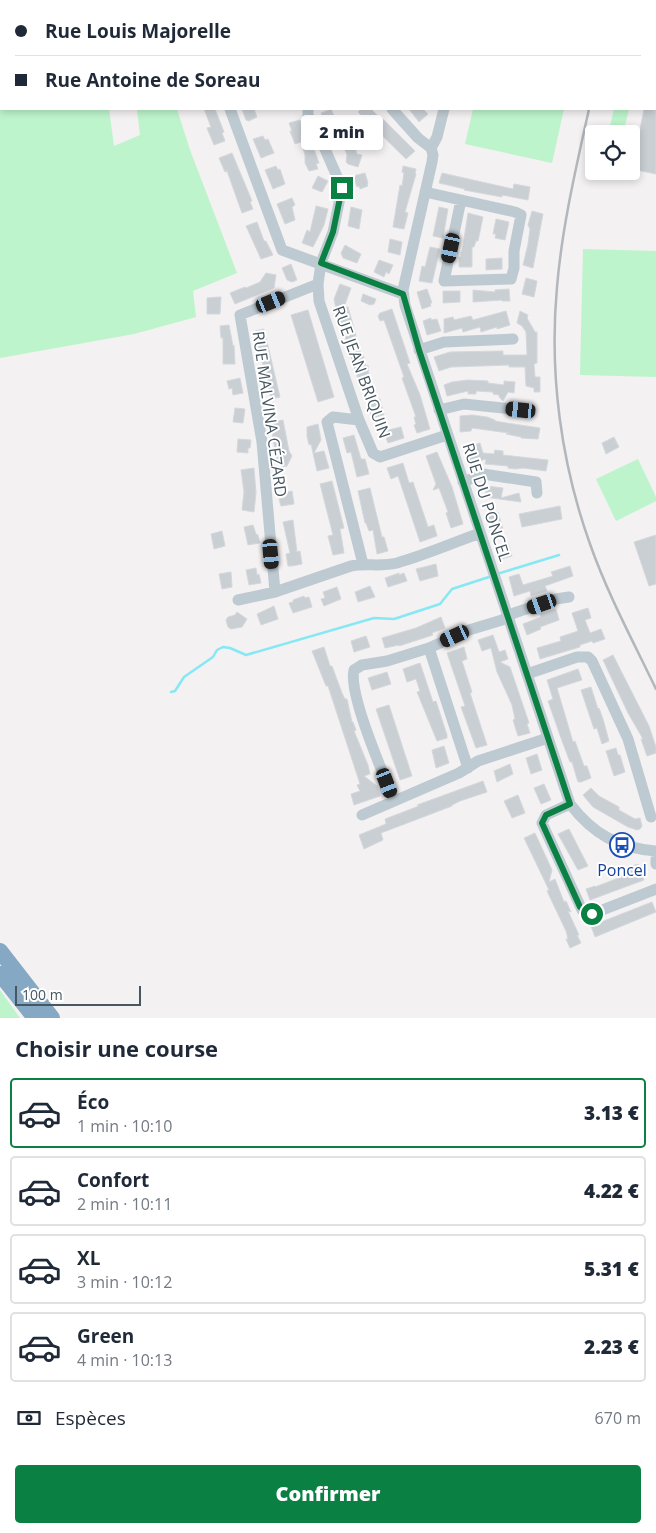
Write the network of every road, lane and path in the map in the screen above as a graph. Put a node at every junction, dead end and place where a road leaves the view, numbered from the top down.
1 (230, 110) edge
2 (308, 110) edge
3 (393, 110) edge
4 (444, 110) edge
5 (431, 148) junction
6 (425, 192) junction
7 (461, 200) junction
8 (321, 263) junction
9 (318, 284) junction
10 (403, 294) junction
11 (513, 339) dead end
12 (419, 350) junction
13 (439, 410) junction
14 (521, 410) dead end
15 (359, 420) junction
16 (448, 435) junction
17 (463, 482) junction
18 (537, 493) dead end
19 (480, 533) junction
20 (363, 564) junction
21 (275, 592) junction
22 (569, 597) dead end
23 (238, 600) dead end
24 (508, 616) junction
25 (429, 648) junction
26 (527, 674) junction
27 (548, 738) junction
28 (468, 768) junction
29 (394, 801) junction
30 (570, 804) junction
31 (362, 815) dead end
32 (651, 817) dead end
33 (656, 851) edge
34 (656, 859) edge
35 (656, 864) edge
36 (656, 889) edge
37 (0, 951) edge
38 (0, 974) edge
39 (35, 1018) edge
40 (52, 1018) edge

1 - 8 street
2 - 8 street
3 - 5 street
4 - 5 street, RUE DU PONCEL
5 - 6 street, RUE DU PONCEL
6 - 7 street
6 - 10 street, RUE DU PONCEL
7 - 7 street
8 - 9 street
8 - 10 street
9 - 15 street, RUE JEAN BRIQUIN
9 - 21 street, RUE MALVINA CÉZARD
10 - 12 street, RUE DU PONCEL
11 - 12 street
12 - 13 street, RUE DU PONCEL
13 - 14 street
13 - 16 street, RUE DU PONCEL
15 - 16 street, RUE JEAN BRIQUIN
15 - 20 street
16 - 17 street, RUE DU PONCEL
17 - 18 street
17 - 19 street, RUE DU PONCEL
19 - 20 street
19 - 24 street, RUE DU PONCEL
20 - 21 street
21 - 23 street
22 - 24 street
24 - 25 street
24 - 26 street, RUE DU PONCEL
25 - 28 street
25 - 29 street
26 - 27 street, RUE DU PONCEL
26 - 32 street
27 - 28 street
27 - 30 street, RUE DU PONCEL
28 - 29 street
29 - 31 street
30 - 33 street, RUE DU PONCEL
30 - 36 street
34 - 35 street
37 - 40 highway
38 - 39 highway

